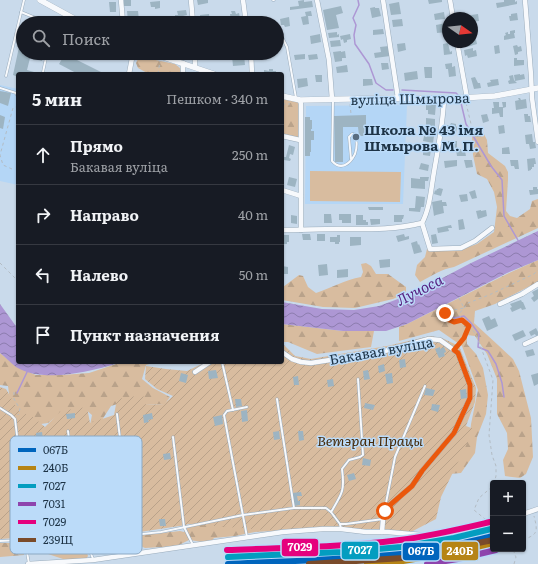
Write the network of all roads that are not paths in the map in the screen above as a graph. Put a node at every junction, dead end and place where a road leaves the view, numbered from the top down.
1 (24, 0) edge
2 (40, 0) edge
3 (121, 0) edge
4 (191, 0) edge
5 (243, 0) edge
6 (317, 0) edge
7 (383, 0) edge
8 (450, 0) edge
9 (525, 0) edge
10 (21, 12) junction
11 (452, 12) edge
12 (20, 16) edge
13 (31, 16) edge
14 (69, 16) edge
15 (122, 16) edge
16 (192, 16) edge
17 (245, 16) edge
18 (16, 33) edge
19 (284, 41) edge
20 (458, 48) edge
21 (45, 60) edge
22 (132, 60) edge
23 (173, 60) edge
24 (195, 60) edge
25 (251, 60) edge
26 (183, 63) junction
27 (195, 67) junction
28 (42, 72) dead end
29 (129, 72) edge
30 (183, 72) edge
31 (209, 72) edge
32 (252, 72) edge
33 (6, 76) dead end
34 (0, 88) edge
35 (538, 88) edge
36 (531, 89) junction
37 (16, 93) edge
38 (284, 96) edge
39 (398, 98) junction
40 (298, 99) junction
41 (332, 99) junction
42 (444, 99) junction
43 (466, 100) junction
44 (284, 136) edge
45 (300, 140) junction
46 (538, 142) edge
47 (351, 160) junction
48 (284, 191) edge
49 (301, 196) junction
50 (422, 223) junction
51 (492, 228) dead end
52 (284, 230) edge
53 (301, 230) junction
54 (538, 284) edge
55 (500, 304) dead end
56 (538, 338) edge
57 (525, 344) dead end
58 (284, 353) edge
59 (207, 364) edge
60 (222, 364) edge
61 (195, 372) dead end
62 (358, 379) dead end
63 (425, 386) dead end
64 (278, 399) dead end
65 (247, 407) dead end
66 (0, 408) edge
67 (233, 410) junction
68 (117, 414) dead end
69 (68, 430) dead end
70 (17, 436) edge
71 (69, 436) edge
72 (120, 436) edge
73 (173, 437) dead end
74 (294, 508) junction
75 (538, 509) edge
76 (385, 511) junction
77 (331, 512) junction
78 (526, 513) edge
79 (243, 515) junction
80 (383, 519) junction
81 (490, 526) edge
82 (184, 527) junction
83 (340, 527) junction
84 (382, 532) junction
85 (142, 534) edge
86 (247, 538) junction
87 (10, 540) edge
88 (0, 541) edge
89 (194, 546) junction
90 (142, 553) edge
91 (27, 554) edge
92 (91, 554) edge
93 (133, 554) edge
94 (93, 560) junction
95 (28, 564) edge

1 - 10 lane
2 - 14 street
3 - 15 street
4 - 16 street
5 - 17 street
6 - 41 street
7 - 39 street
8 - 11 street
9 - 36 street
10 - 12 lane
10 - 13 lane
18 - 33 lane
19 - 40 lane
20 - 43 street
21 - 28 lane
22 - 29 street
23 - 26 street
24 - 27 street
25 - 32 street
26 - 27 street
26 - 30 street
27 - 31 street
34 - 37 lane
35 - 36 street, вуліца Шмырова
36 - 43 street, вуліца Шмырова
36 - 46 street
38 - 40 street, вуліца Шмырова
39 - 41 street, вуліца Шмырова
39 - 42 street, вуліца Шмырова
40 - 41 street, вуліца Шмырова
40 - 45 street
41 - 47 lane
42 - 43 street, вуліца Шмырова
42 - 50 street
44 - 45 street
45 - 49 street
47 - 47 lane
48 - 49 street
49 - 53 street
50 - 51 street
50 - 53 street
52 - 53 street
54 - 55 street
56 - 57 street
58 - 76 street, Бакавая вуліца
59 - 61 street
60 - 67 lane
62 - 77 lane
63 - 76 lane
64 - 74 lane
65 - 67 lane
66 - 70 lane
67 - 79 lane
68 - 72 lane
69 - 71 lane
73 - 82 lane
74 - 77 lane
74 - 79 lane
75 - 78 street
76 - 80 street
77 - 83 lane
79 - 82 lane
79 - 86 lane
80 - 83 lane
80 - 84 street
81 - 84 street
82 - 85 lane
82 - 89 lane
83 - 84 street
83 - 86 street
86 - 89 street
87 - 88 lane
89 - 90 street
91 - 95 lane
92 - 94 lane
93 - 94 street
94 - 95 street

